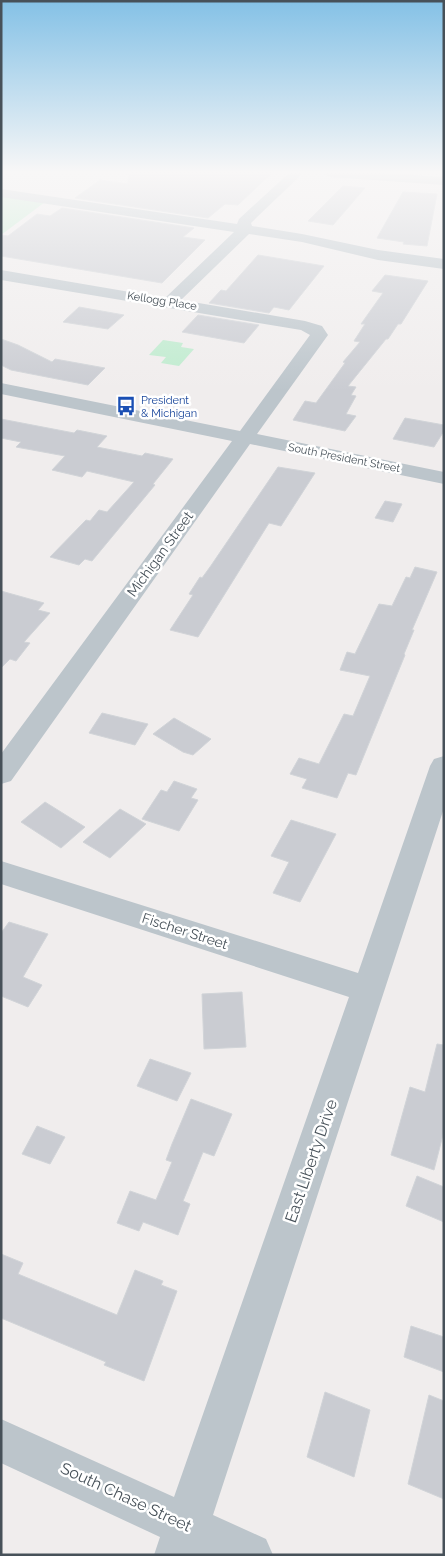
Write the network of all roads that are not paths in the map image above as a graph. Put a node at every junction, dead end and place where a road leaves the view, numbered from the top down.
1 (229, 246) edge
2 (336, 246) edge
3 (444, 264) edge
4 (1, 275) edge
5 (169, 303) junction
6 (319, 335) joint
7 (1, 388) edge
8 (244, 438) junction
9 (444, 478) edge
10 (444, 766) edge
11 (1, 774) edge
12 (1, 872) edge
13 (369, 990) junction
14 (1, 1440) edge
15 (183, 1540) edge
16 (250, 1555) edge

1 - 5 street
2 - 3 street
4 - 5 street, Kellogg Place
5 - 6 street, Kellogg Place
6 - 8 street, Michigan Street
7 - 8 street, South President Street
8 - 9 street, South President Street
8 - 11 street, Michigan Street
10 - 13 street, East Liberty Drive
12 - 13 street, Fischer Street
13 - 15 street, East Liberty Drive
14 - 15 street, South Chase Street
15 - 16 street, South Chase Street

